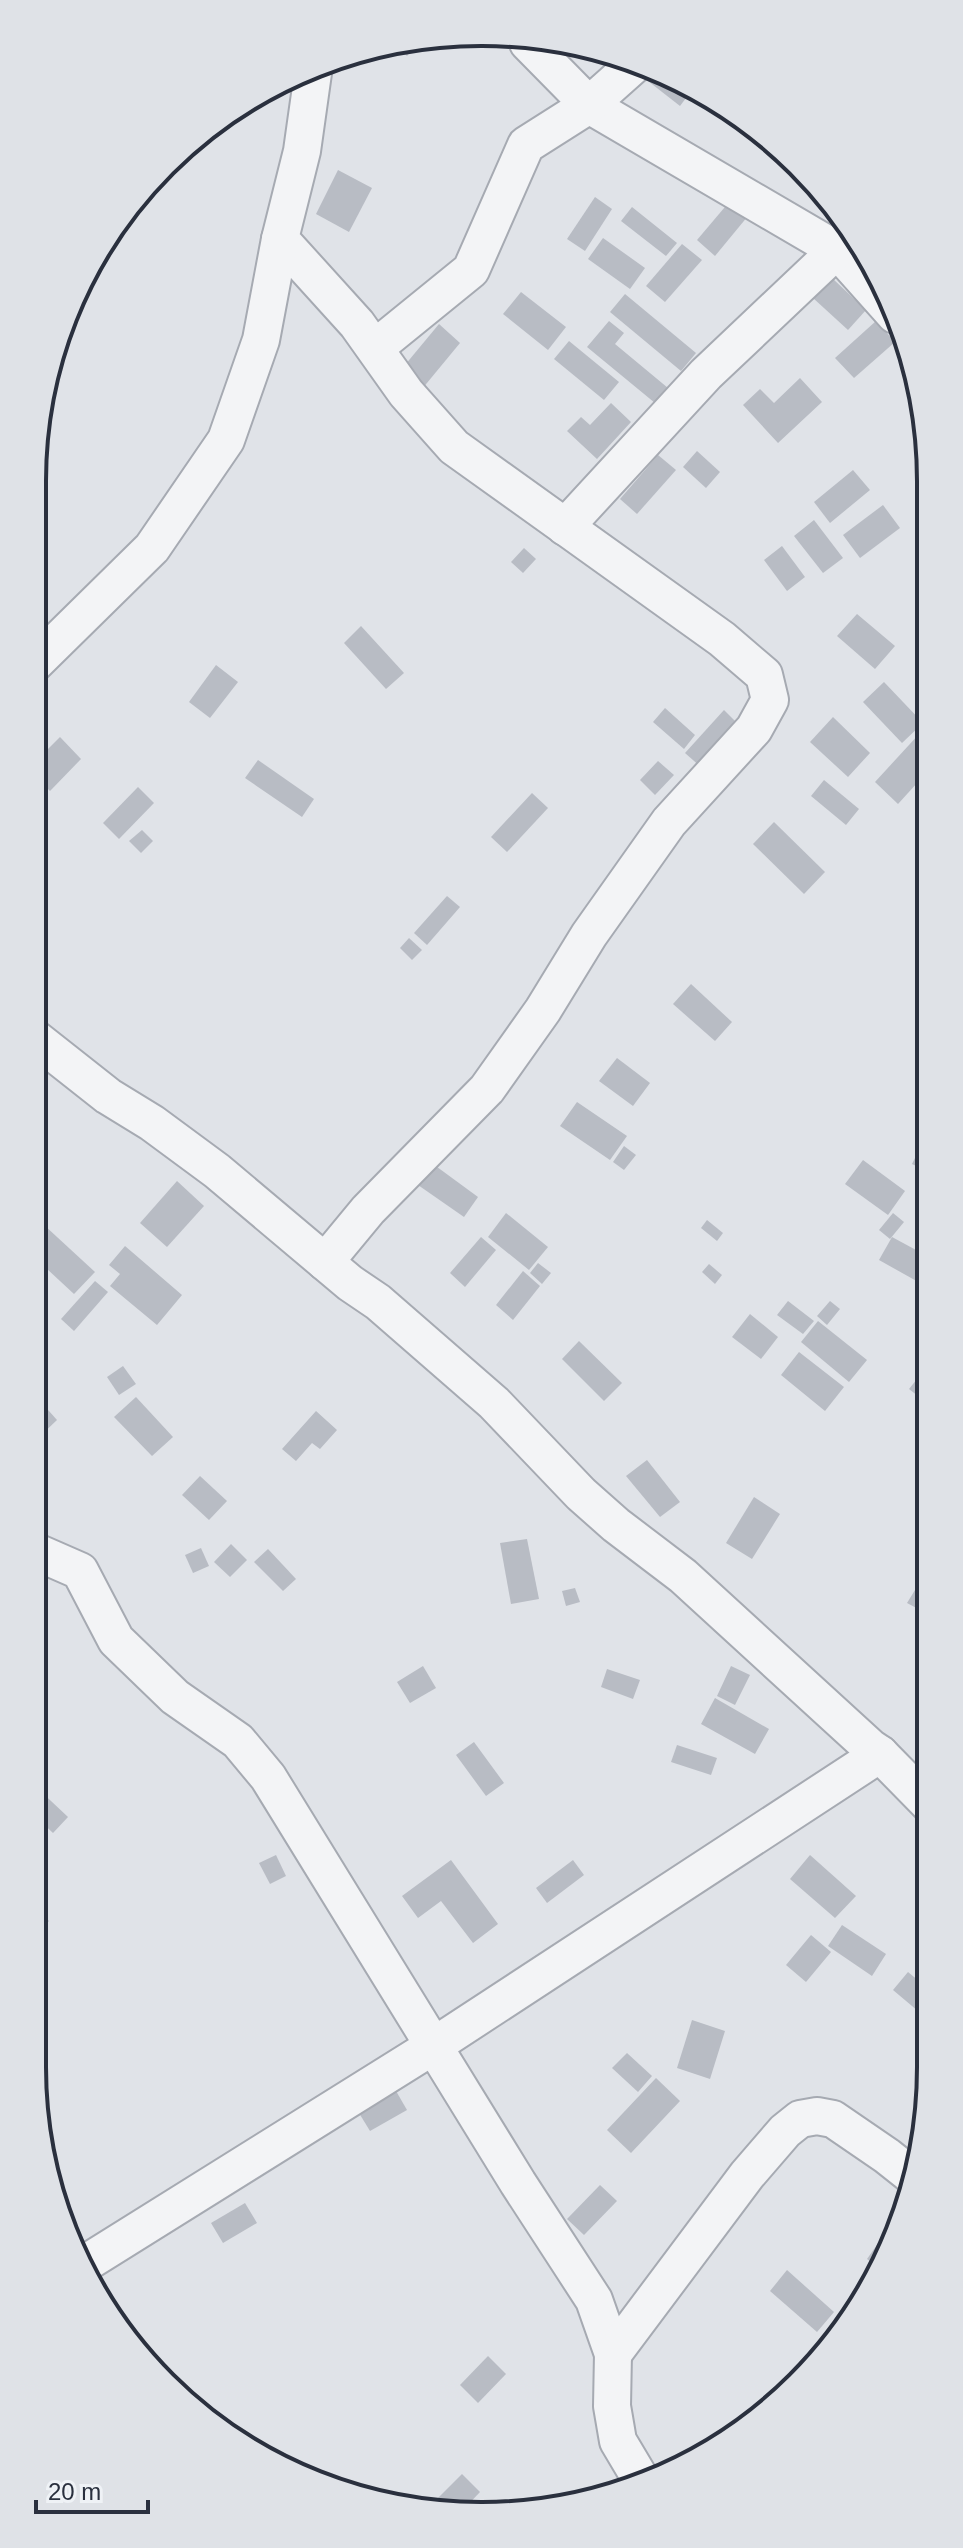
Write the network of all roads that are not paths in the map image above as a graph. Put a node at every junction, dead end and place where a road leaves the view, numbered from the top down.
1 (535, 50) edge
2 (627, 71) edge
3 (312, 80) edge
4 (589, 105) junction
5 (280, 239) junction
6 (837, 250) junction
7 (872, 289) edge
8 (375, 348) junction
9 (565, 527) junction
10 (46, 652) edge
11 (46, 1047) edge
12 (325, 1262) junction
13 (46, 1556) edge
14 (880, 1754) junction
15 (917, 1792) edge
16 (435, 2045) junction
17 (904, 2170) edge
18 (91, 2260) edge
19 (613, 2354) junction
20 (637, 2473) edge

1 - 4 street
2 - 4 street
3 - 5 street
4 - 6 street
4 - 8 street
5 - 8 street
5 - 10 street
6 - 7 street
6 - 9 street
8 - 9 street
9 - 12 street
11 - 12 street
12 - 14 street
13 - 16 street
14 - 15 street
14 - 16 street
16 - 18 street
16 - 19 street
17 - 19 street
19 - 20 street

